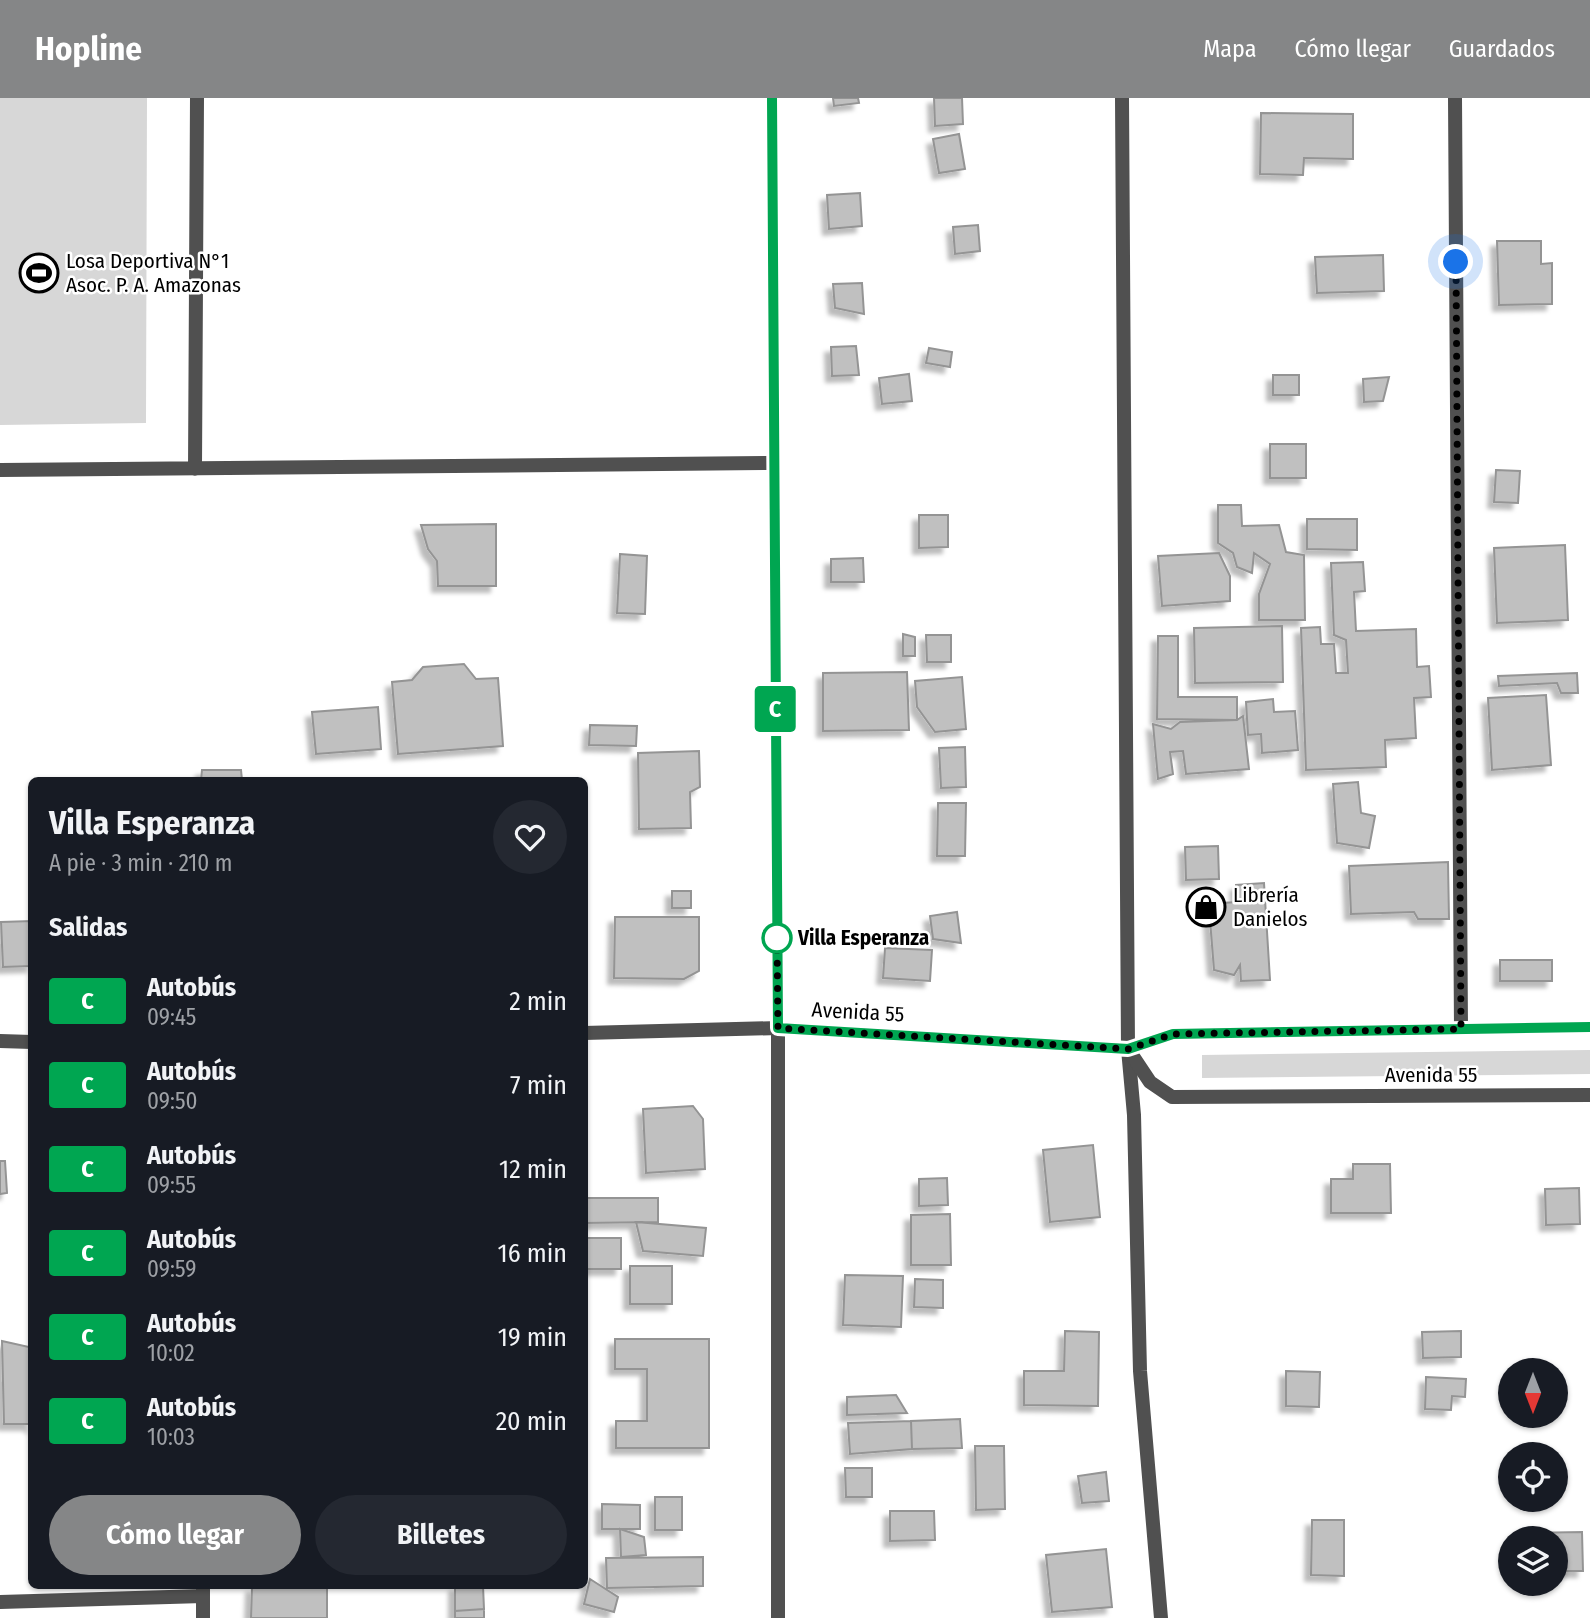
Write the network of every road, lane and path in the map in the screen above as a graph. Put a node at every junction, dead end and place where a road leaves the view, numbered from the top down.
1 (197, 98) edge
2 (772, 98) edge
3 (1122, 98) edge
4 (1455, 98) edge
5 (773, 463) junction
6 (195, 469) junction
7 (0, 470) edge
8 (1590, 1027) edge
9 (778, 1028) junction
10 (1461, 1029) junction
11 (588, 1033) edge
12 (0, 1041) edge
13 (28, 1042) edge
14 (1128, 1049) junction
15 (1590, 1095) edge
16 (203, 1591) edge
17 (0, 1602) edge
18 (203, 1618) edge
19 (778, 1618) edge
20 (1161, 1618) edge

1 - 6 street
2 - 5 street
3 - 14 street
4 - 10 street
5 - 6 street
5 - 9 street
6 - 7 street
8 - 10 street, Avenida 55
9 - 11 street, Avenida 55
9 - 14 street, Avenida 55
9 - 19 street
10 - 14 street, Avenida 55
12 - 13 street
14 - 15 street, Avenida 55
14 - 20 street
16 - 17 street
16 - 18 street

